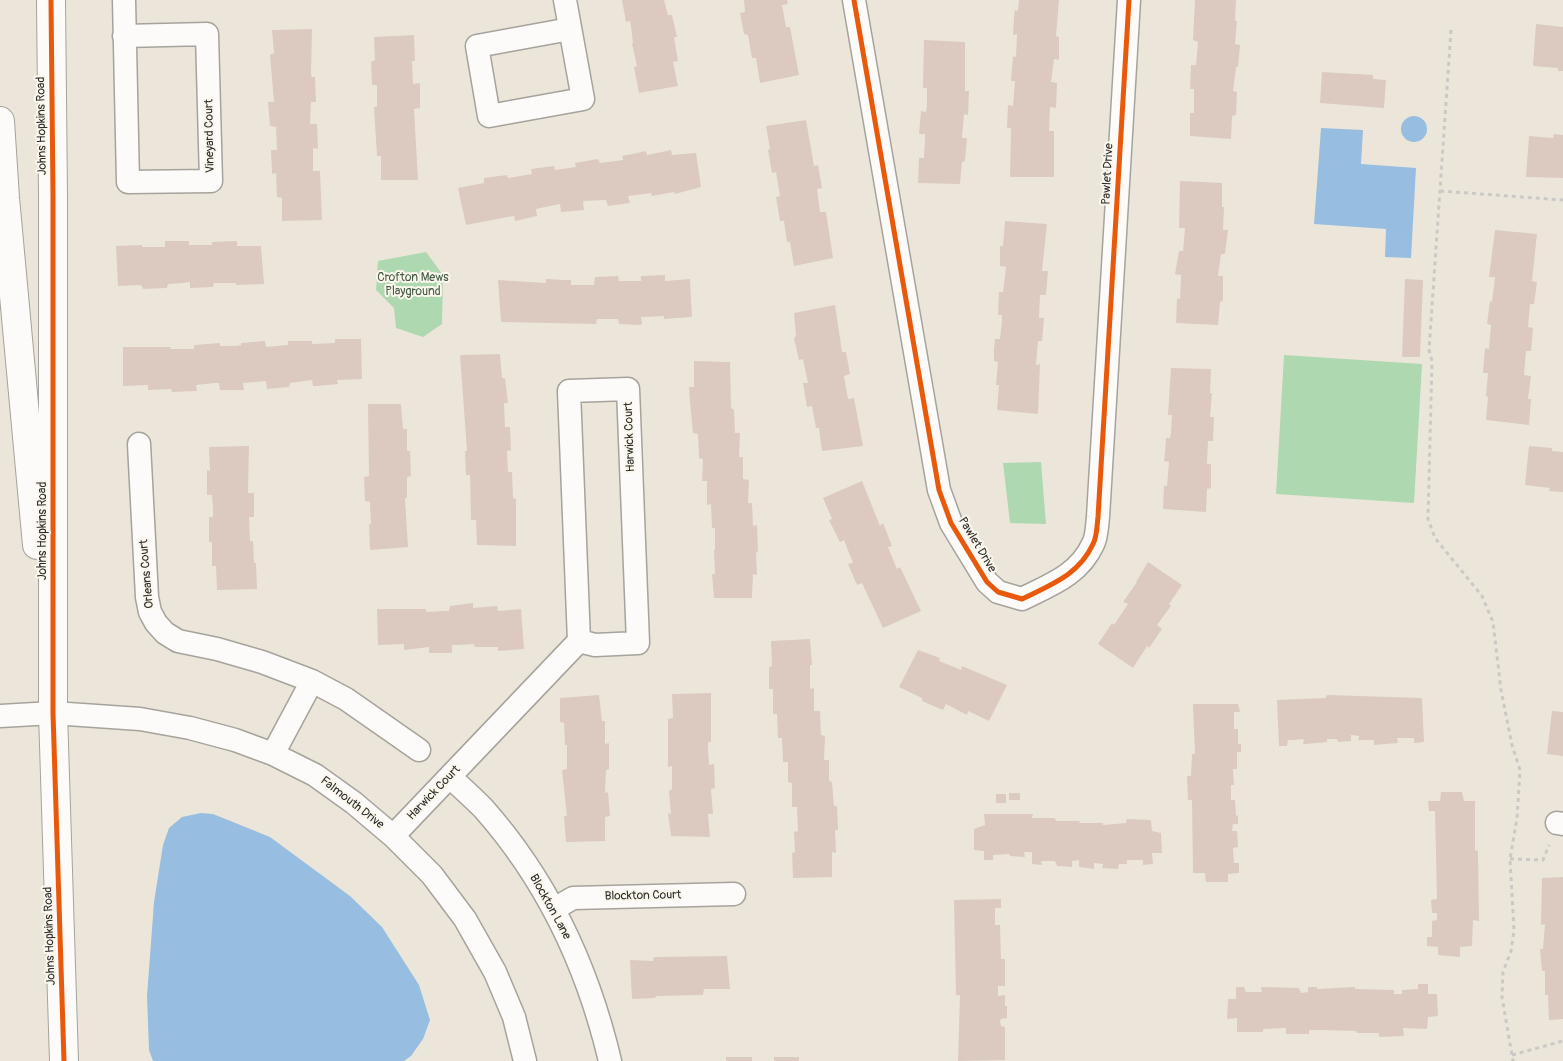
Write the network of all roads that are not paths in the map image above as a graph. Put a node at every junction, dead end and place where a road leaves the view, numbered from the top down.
1 (51, 0) edge
2 (124, 0) edge
3 (565, 0) edge
4 (854, 0) edge
5 (1129, 0) edge
6 (570, 30) junction
7 (124, 36) junction
8 (0, 121) edge
9 (2, 200) edge
10 (139, 444) dead end
11 (579, 641) junction
12 (312, 681) junction
13 (53, 713) junction
14 (0, 716) edge
15 (419, 750) dead end
16 (273, 754) junction
17 (450, 777) junction
18 (393, 836) junction
19 (734, 894) dead end
20 (554, 909) junction
21 (64, 1061) edge
22 (525, 1061) edge
23 (610, 1061) edge

1 - 13 street, Johns Hopkins Road
2 - 7 street, Vineyard Court
3 - 6 street
4 - 5 street, Pawlet Drive
6 - 6 street
7 - 7 street, Vineyard Court
8 - 9 street, Johns Hopkins Road
9 - 13 street, Johns Hopkins Road
10 - 12 street, Orleans Court
11 - 11 street, Harwick Court
11 - 17 street, Harwick Court
12 - 15 street, Orleans Court
12 - 16 street
13 - 14 street, Falmouth Drive
13 - 16 street, Falmouth Drive
13 - 21 street, Johns Hopkins Road
16 - 18 street, Falmouth Drive
17 - 18 street, Harwick Court
17 - 20 street, Blockton Lane
18 - 22 street, Falmouth Drive
19 - 20 street, Blockton Court
20 - 23 street, Blockton Lane

